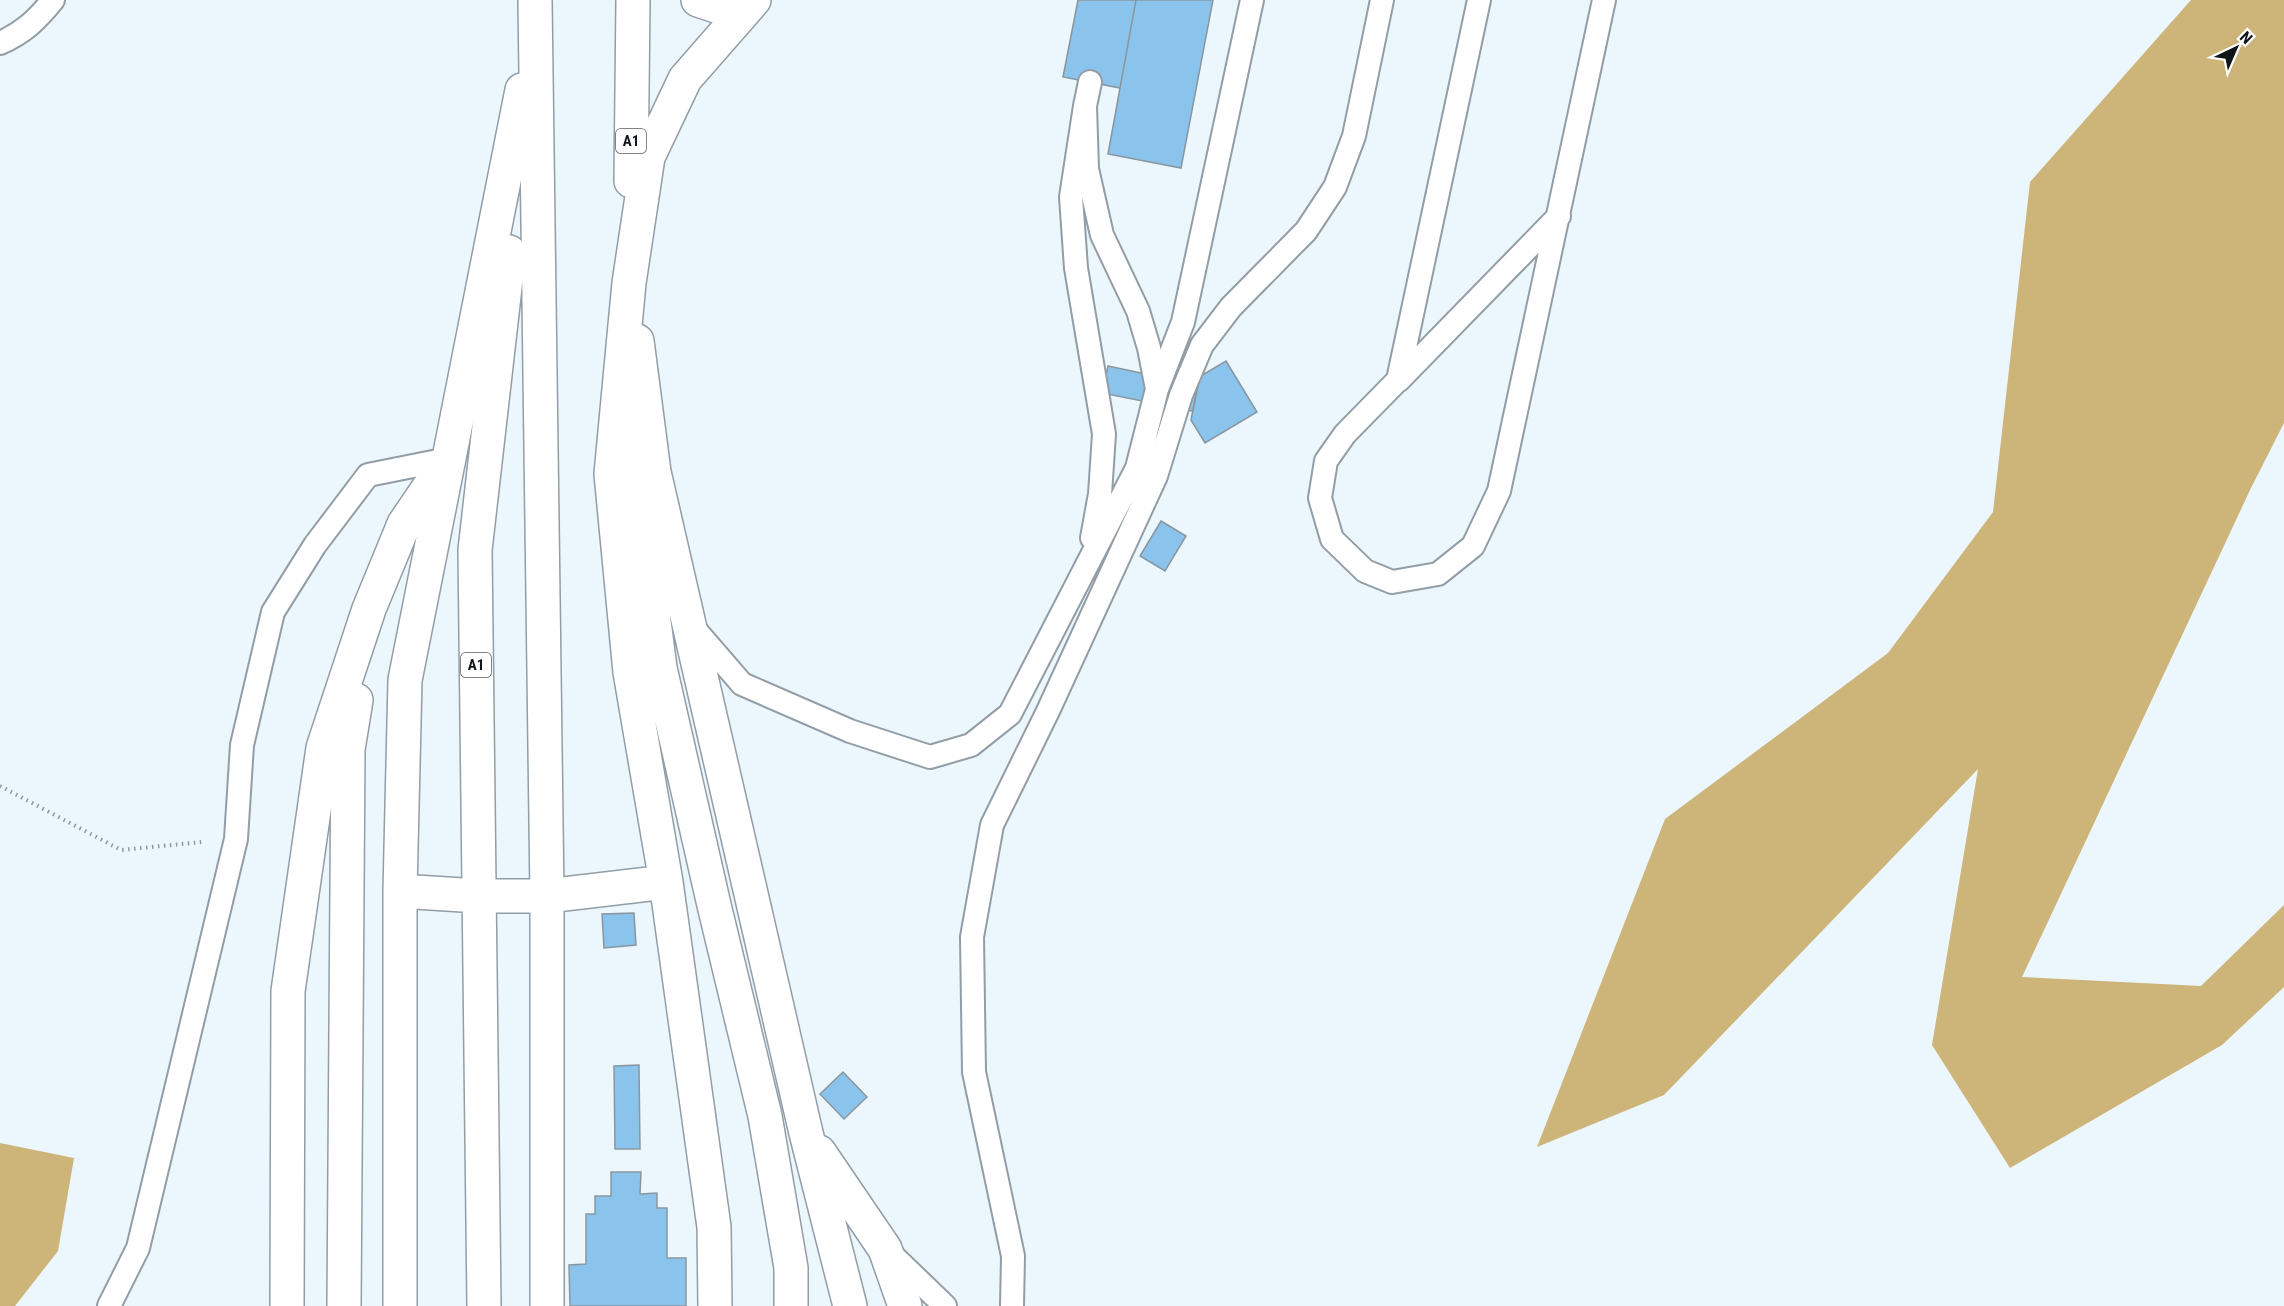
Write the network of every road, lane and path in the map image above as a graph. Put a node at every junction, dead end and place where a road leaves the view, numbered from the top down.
1 (53, 0) edge
2 (633, 0) edge
3 (698, 0) edge
4 (729, 0) edge
5 (754, 0) edge
6 (1252, 0) edge
7 (1382, 0) edge
8 (1479, 0) edge
9 (1604, 0) edge
10 (534, 13) edge
11 (0, 44) edge
12 (1090, 82) dead end
13 (1085, 106) junction
14 (1559, 216) junction
15 (629, 283) junction
16 (1183, 322) junction
17 (1398, 380) junction
18 (1157, 389) junction
19 (1181, 395) junction
20 (448, 459) junction
21 (1087, 563) junction
22 (369, 609) junction
23 (688, 621) junction
24 (0, 786) edge
25 (236, 839) junction
26 (666, 882) junction
27 (400, 891) junction
28 (478, 896) junction
29 (548, 896) junction
30 (806, 1133) junction
31 (885, 1249) junction
32 (109, 1306) edge
33 (287, 1306) edge
34 (344, 1306) edge
35 (400, 1306) edge
36 (484, 1306) edge
37 (547, 1306) edge
38 (715, 1306) edge
39 (791, 1306) edge
40 (850, 1306) edge
41 (905, 1306) edge
42 (945, 1306) edge
43 (1012, 1306) edge

1 - 11 lane
2 - 15 highway, A1
3 - 4 highway
5 - 15 highway
6 - 16 lane
7 - 19 lane
8 - 17 lane
9 - 14 lane
10 - 20 highway
10 - 28 highway, A1
10 - 29 highway
12 - 13 lane
13 - 18 lane
13 - 21 lane
14 - 17 lane
14 - 17 lane
15 - 23 highway
15 - 26 highway, A1
15 - 39 highway
16 - 18 lane
16 - 19 lane
18 - 21 lane
19 - 43 lane
20 - 22 highway
20 - 25 lane
20 - 27 highway
21 - 23 lane
22 - 33 highway
22 - 34 highway
23 - 30 highway
24 - 25 path
25 - 32 lane
26 - 29 highway
26 - 38 highway, A1
27 - 28 highway
27 - 35 highway
28 - 29 highway
28 - 36 highway, A1
29 - 37 highway
30 - 31 highway
30 - 40 highway
31 - 41 highway
31 - 42 lane

